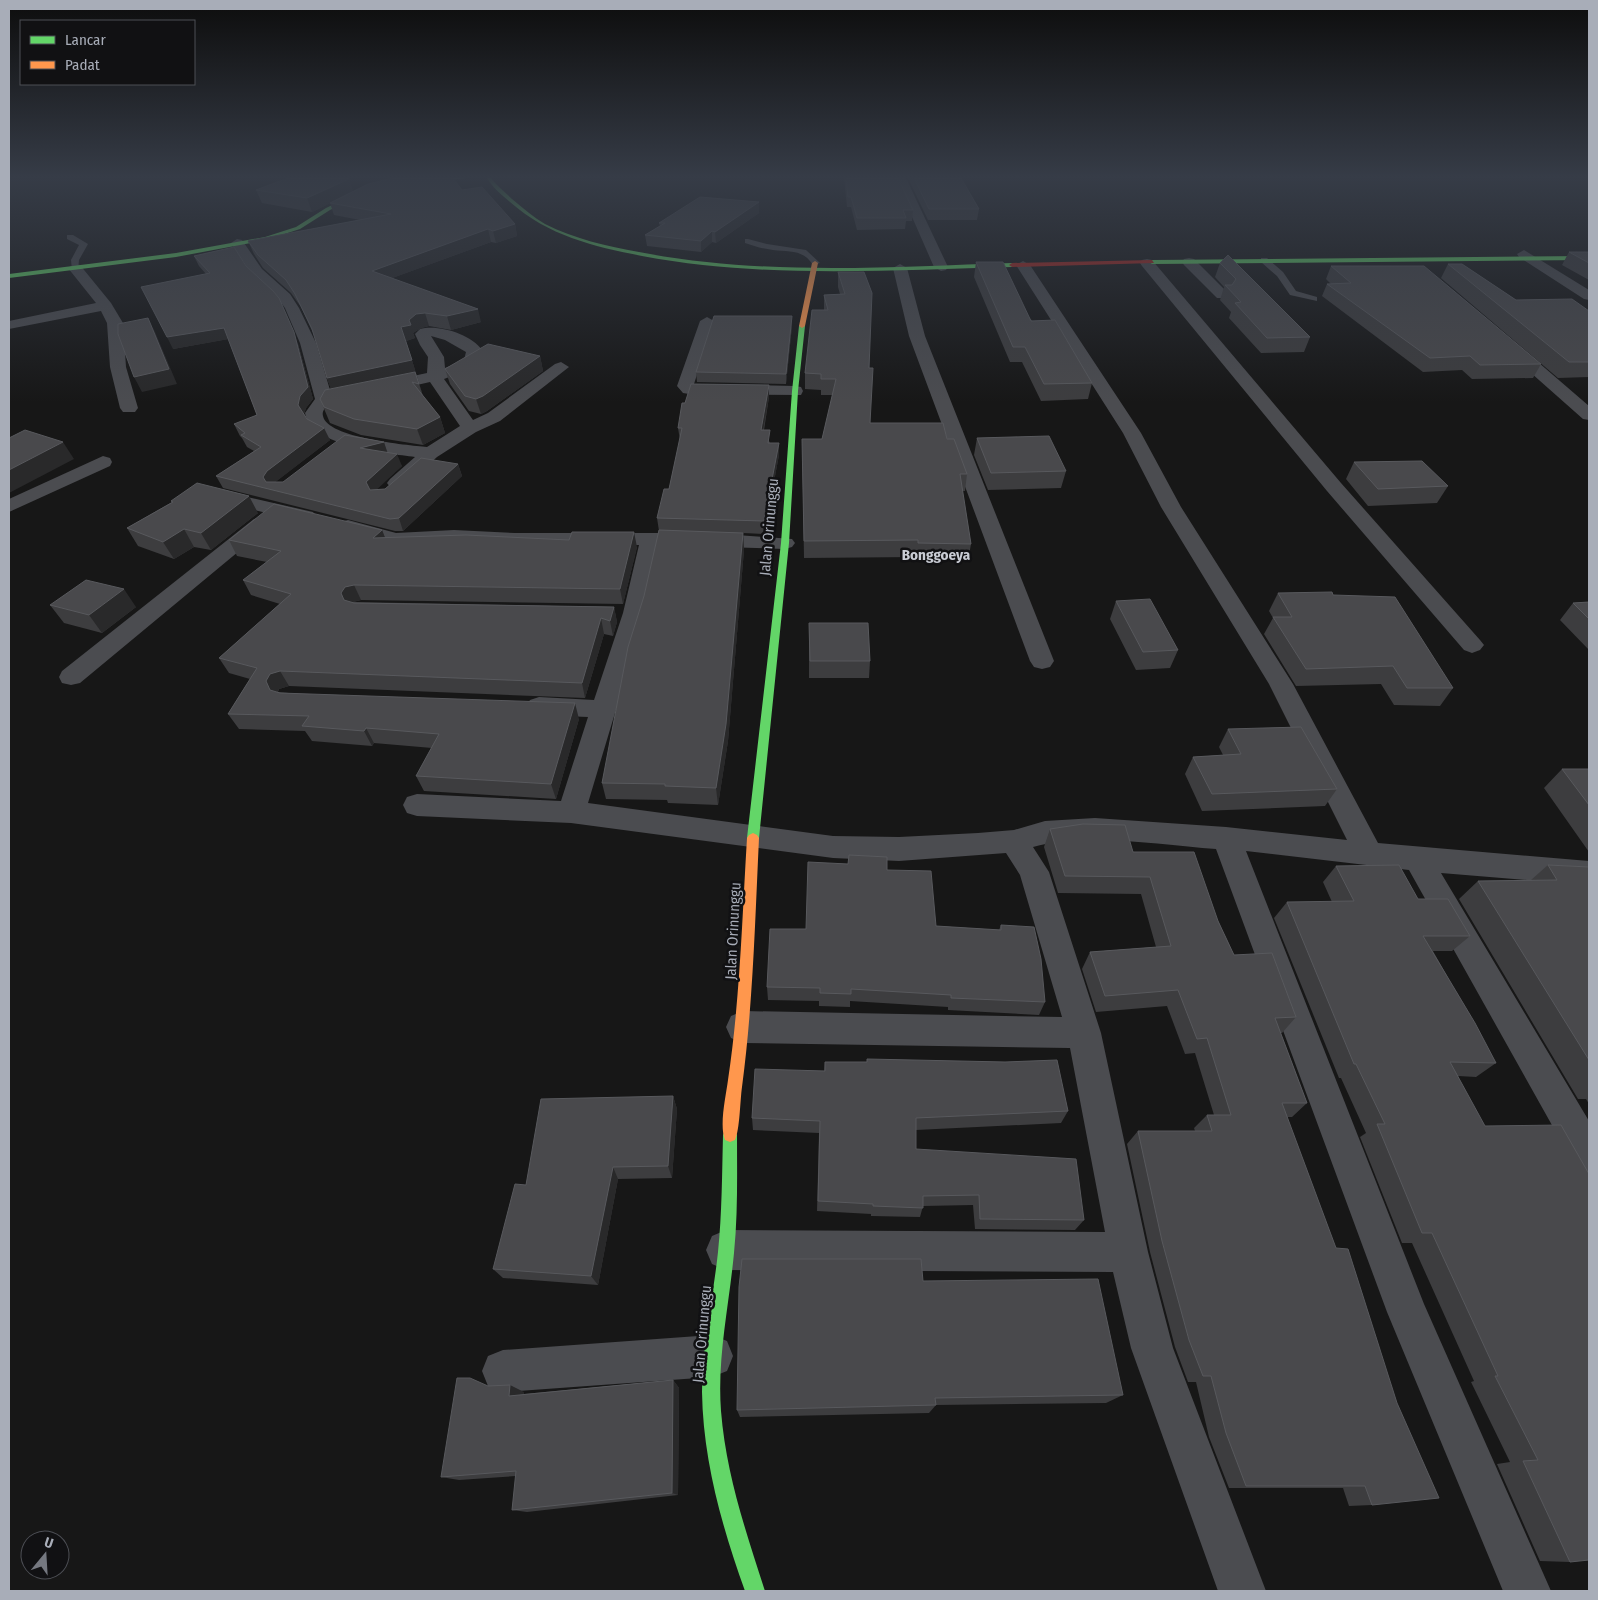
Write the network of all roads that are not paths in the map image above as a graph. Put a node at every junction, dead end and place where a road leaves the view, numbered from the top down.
1 (79, 253) edge
2 (188, 253) edge
3 (244, 253) edge
4 (632, 253) edge
5 (664, 253) edge
6 (807, 253) edge
7 (934, 253) edge
8 (1589, 253) edge
9 (1528, 256) junction
10 (1589, 258) edge
11 (1213, 259) junction
12 (1234, 259) junction
13 (1264, 260) junction
14 (1408, 260) junction
15 (1189, 262) junction
16 (1146, 263) junction
17 (939, 264) junction
18 (815, 265) junction
19 (1023, 265) junction
20 (75, 268) junction
21 (900, 268) junction
22 (1423, 272) edge
23 (9, 276) edge
24 (1222, 295) dead end
25 (1589, 296) edge
26 (1314, 299) dead end
27 (106, 306) junction
28 (707, 321) dead end
29 (9, 325) edge
30 (1497, 334) edge
31 (561, 367) dead end
32 (369, 391) edge
33 (795, 391) junction
34 (342, 397) edge
35 (324, 400) junction
36 (129, 408) dead end
37 (1589, 415) edge
38 (470, 428) junction
39 (430, 454) junction
40 (103, 462) dead end
41 (198, 490) edge
42 (382, 496) edge
43 (9, 506) edge
44 (277, 510) junction
45 (651, 539) junction
46 (785, 543) junction
47 (1472, 645) dead end
48 (1042, 661) dead end
49 (71, 677) dead end
50 (516, 706) edge
51 (605, 709) junction
52 (418, 805) dead end
53 (571, 812) junction
54 (753, 835) junction
55 (1226, 838) junction
56 (1014, 841) junction
57 (1368, 852) junction
58 (1418, 859) junction
59 (1589, 873) edge
60 (743, 1027) junction
61 (1084, 1034) junction
62 (1589, 1155) edge
63 (726, 1250) junction
64 (1128, 1252) junction
65 (712, 1356) junction
66 (503, 1372) dead end
67 (755, 1591) edge
68 (1242, 1591) edge
69 (1527, 1591) edge

1 - 20 lane
2 - 20 street
3 - 35 street
4 - 18 street
5 - 18 street
6 - 18 lane
7 - 17 street
8 - 9 street
9 - 10 street
9 - 12 street
9 - 14 street
9 - 25 street
11 - 12 street
11 - 15 street
11 - 17 street
12 - 13 street
13 - 14 street
13 - 26 lane
14 - 22 street
15 - 16 street
15 - 24 street
16 - 19 street
16 - 47 street
17 - 18 street
17 - 19 street
17 - 21 street
18 - 21 street
18 - 33 street, Jalan Orinunggu
19 - 57 street
20 - 23 street
20 - 27 street
21 - 48 street
27 - 29 street
27 - 36 street
28 - 33 street
30 - 37 street
31 - 38 street
32 - 38 street
33 - 46 street, Jalan Orinunggu
34 - 35 street
35 - 39 street
38 - 39 street
39 - 42 street
40 - 43 street
41 - 44 street
44 - 45 street
44 - 49 street
45 - 46 street
45 - 51 street
46 - 54 street, Jalan Orinunggu
50 - 51 street
51 - 53 street
52 - 53 street
53 - 54 street
54 - 56 street
54 - 60 street, Jalan Orinunggu
55 - 56 street
55 - 57 street
55 - 69 street
56 - 61 street
57 - 58 street
58 - 59 street
58 - 62 street
60 - 61 street
60 - 63 street, Jalan Orinunggu
61 - 64 street
63 - 64 street
63 - 65 street, Jalan Orinunggu
64 - 68 street
65 - 66 street
65 - 67 street, Jalan Orinunggu

